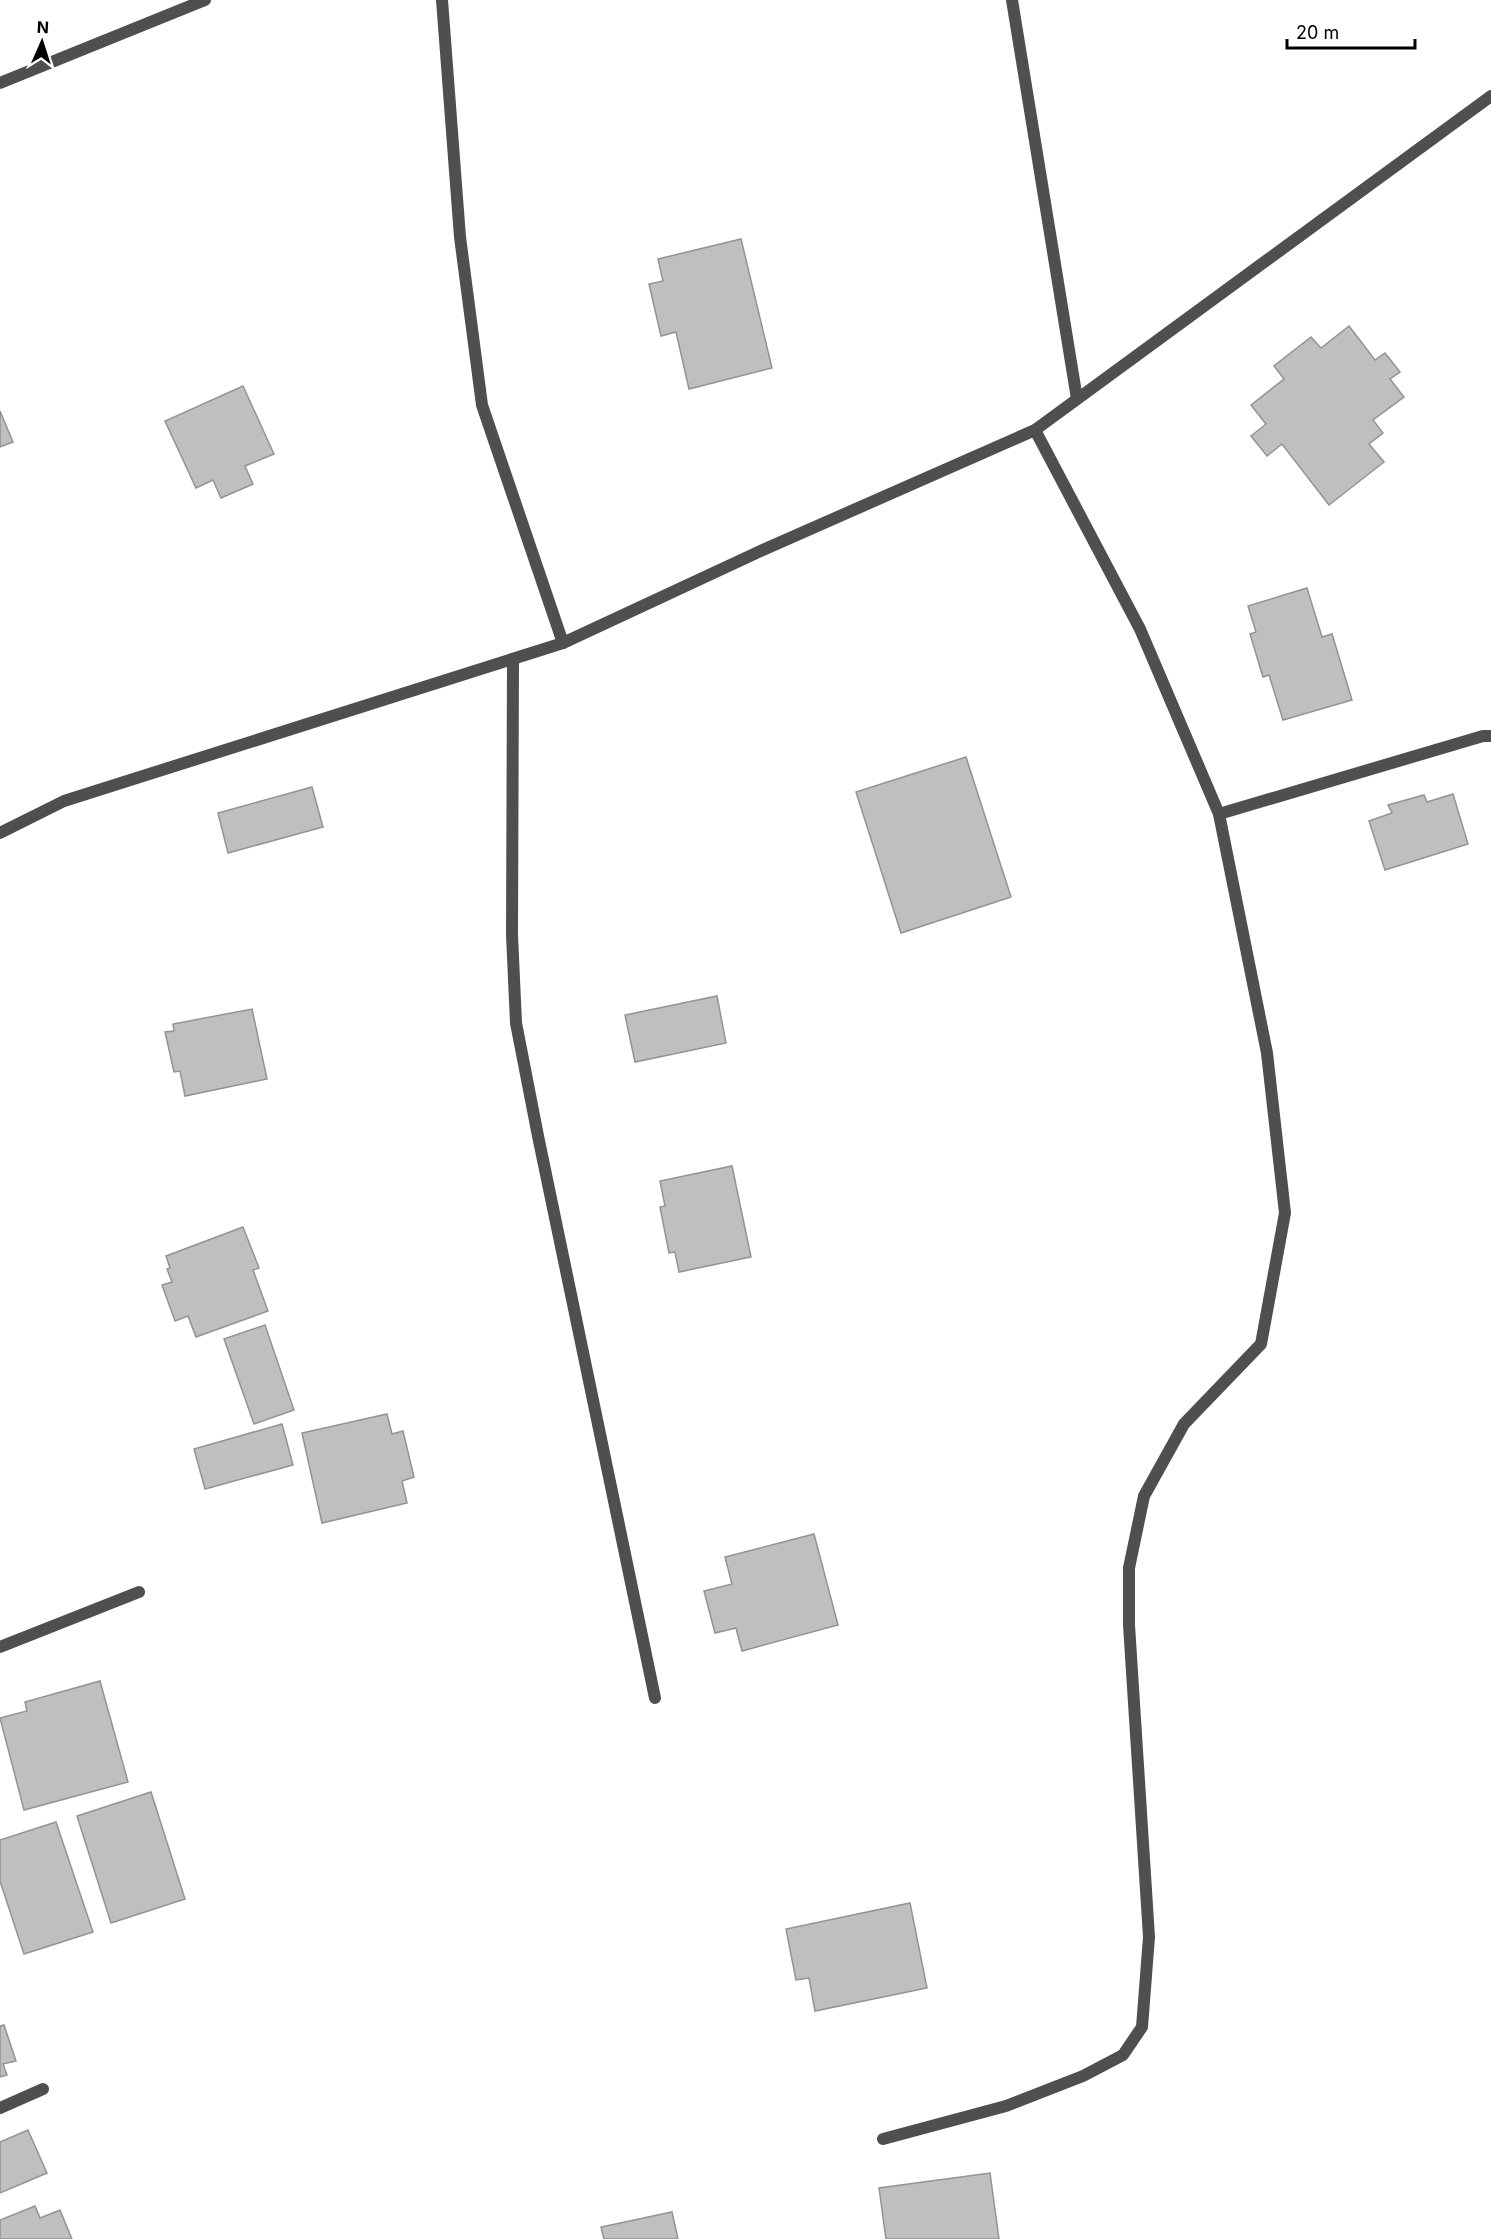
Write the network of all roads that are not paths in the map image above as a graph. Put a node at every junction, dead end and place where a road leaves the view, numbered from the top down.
1 (205, 0) edge
2 (442, 0) edge
3 (1012, 0) edge
4 (0, 83) edge
5 (1491, 96) edge
6 (1077, 399) junction
7 (1035, 430) junction
8 (563, 643) junction
9 (513, 658) junction
10 (1491, 736) edge
11 (1219, 814) junction
12 (0, 833) edge
13 (139, 1592) dead end
14 (0, 1647) edge
15 (655, 1698) dead end
16 (43, 2089) dead end
17 (0, 2108) edge
18 (883, 2139) dead end

1 - 4 street
2 - 8 street
3 - 6 street
5 - 6 street
6 - 7 street
7 - 8 street
7 - 11 street
8 - 9 street
9 - 12 street
9 - 15 street
10 - 11 street
11 - 18 street
13 - 14 street
16 - 17 street

